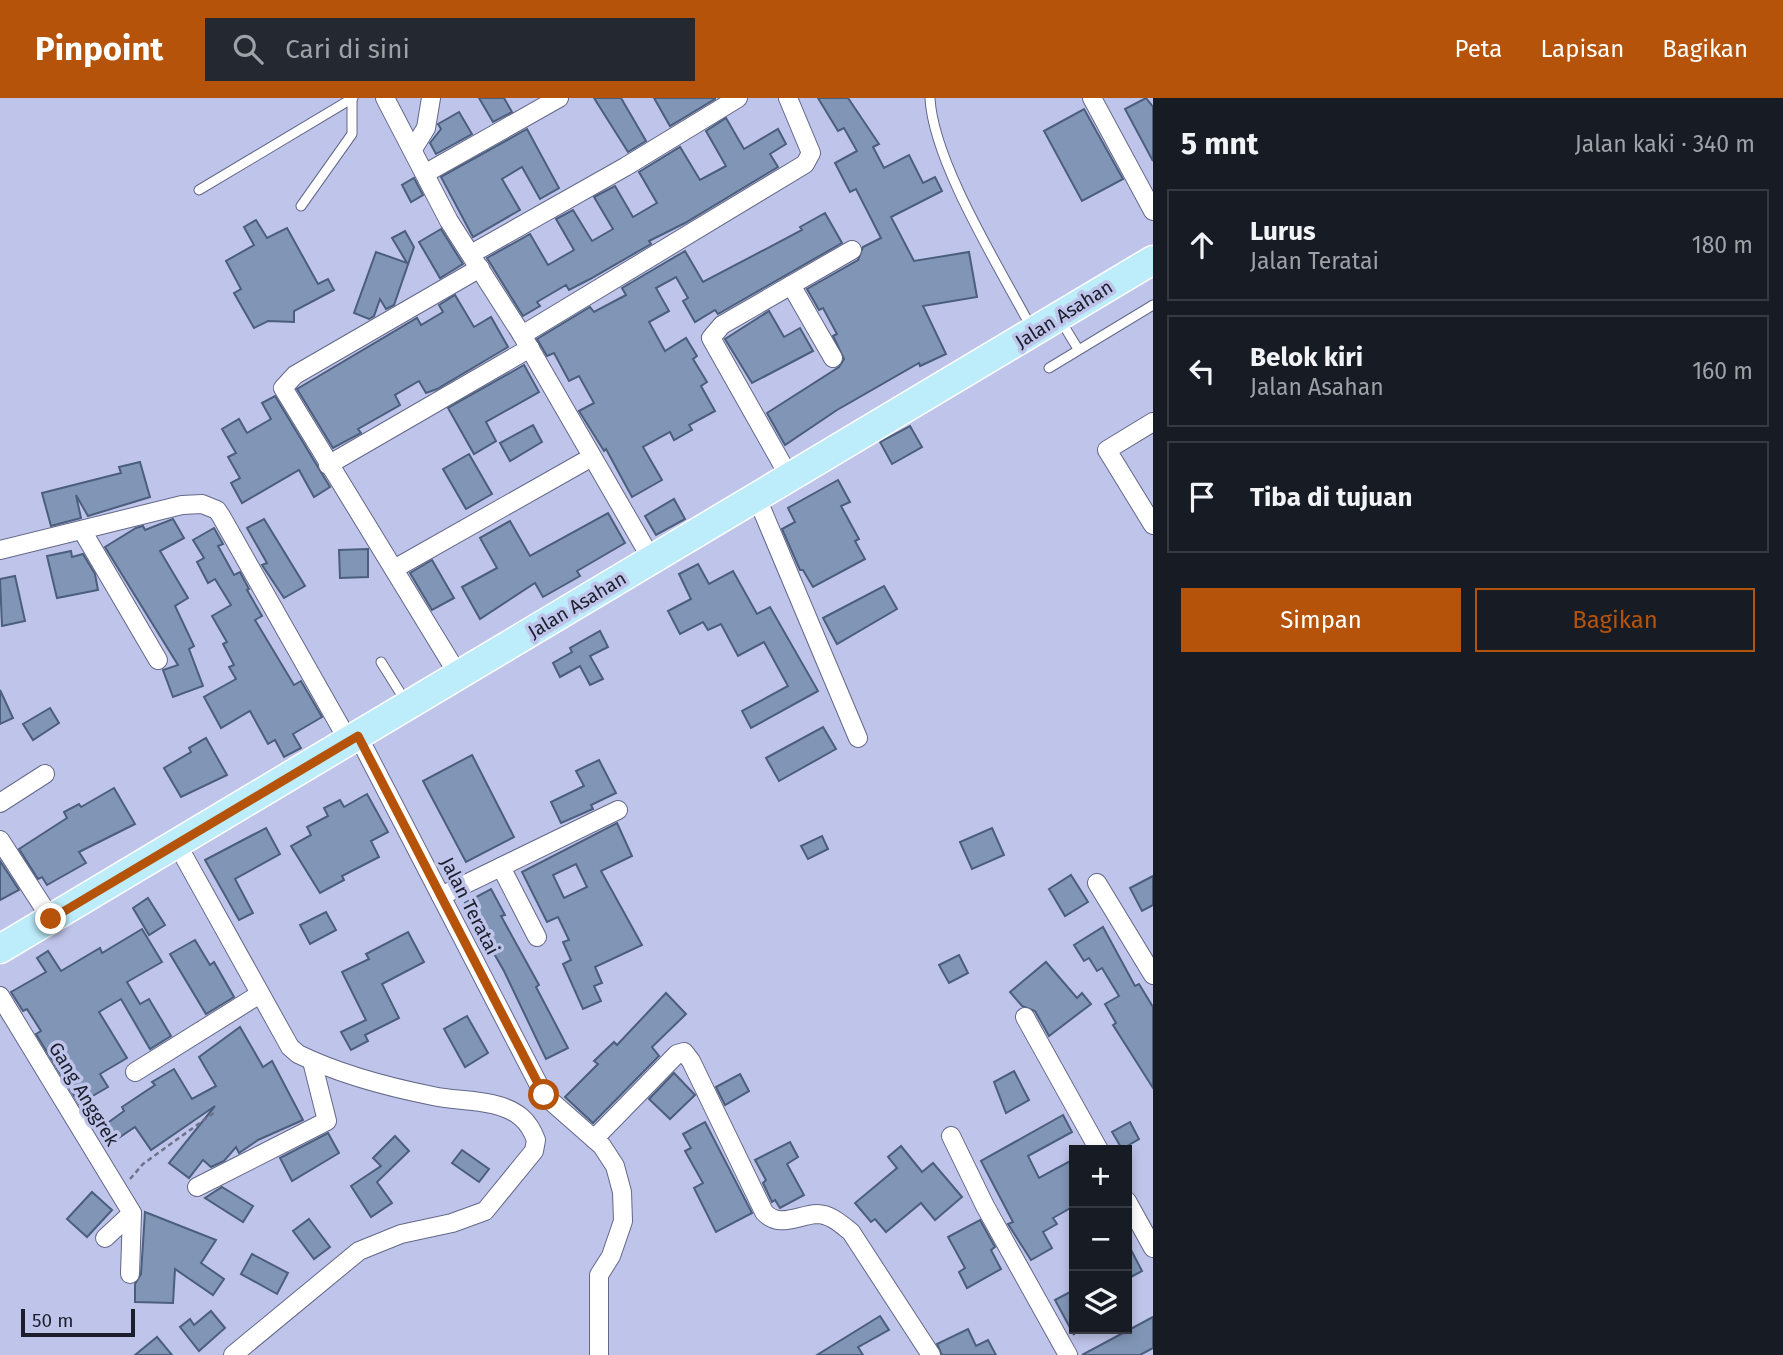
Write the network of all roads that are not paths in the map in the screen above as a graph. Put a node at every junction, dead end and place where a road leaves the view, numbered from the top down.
1 (353, 98) edge
2 (385, 98) edge
3 (431, 98) edge
4 (559, 98) edge
5 (737, 98) edge
6 (788, 98) edge
7 (930, 98) edge
8 (1092, 98) edge
9 (413, 149) junction
10 (426, 173) junction
11 (198, 190) dead end
12 (301, 206) dead end
13 (1153, 212) edge
14 (852, 250) dead end
15 (1153, 260) edge
16 (476, 261) junction
17 (791, 285) junction
18 (1153, 304) edge
19 (1059, 318) junction
20 (1034, 333) junction
21 (526, 341) junction
22 (1078, 349) junction
23 (833, 358) dead end
24 (1049, 368) dead end
25 (1153, 422) edge
26 (592, 457) junction
27 (328, 465) junction
28 (790, 478) junction
29 (757, 498) junction
30 (1153, 525) edge
31 (83, 532) junction
32 (0, 550) edge
33 (652, 561) junction
34 (394, 569) junction
35 (158, 660) dead end
36 (381, 662) dead end
37 (459, 676) junction
38 (408, 706) junction
39 (858, 738) dead end
40 (354, 739) junction
41 (46, 774) dead end
42 (0, 803) edge
43 (618, 810) dead end
44 (1, 843) edge
45 (177, 844) junction
46 (501, 867) junction
47 (1097, 883) dead end
48 (441, 896) junction
49 (51, 919) junction
50 (537, 937) dead end
51 (0, 949) edge
52 (1153, 975) edge
53 (260, 994) junction
54 (0, 996) edge
55 (1025, 1017) dead end
56 (312, 1061) junction
57 (135, 1072) dead end
58 (951, 1136) dead end
59 (594, 1139) junction
60 (1096, 1145) edge
61 (197, 1187) dead end
62 (1131, 1208) edge
63 (131, 1213) junction
64 (105, 1238) dead end
65 (1153, 1248) edge
66 (130, 1274) dead end
67 (924, 1353) edge
68 (233, 1355) edge
69 (598, 1355) edge
70 (1068, 1355) edge

1 - 11 lane
1 - 12 lane
2 - 9 street
3 - 9 street
4 - 10 street
5 - 16 street
6 - 21 street
7 - 20 lane
8 - 13 street
9 - 10 street
10 - 16 street
14 - 17 street
15 - 19 main road, Jalan Asahan
16 - 21 street
16 - 27 street
17 - 23 street
17 - 28 street
18 - 22 lane
19 - 20 main road, Jalan Asahan
19 - 22 lane
20 - 28 main road, Jalan Asahan
21 - 26 street
21 - 27 street
22 - 24 lane
25 - 30 street
26 - 33 street
26 - 34 street
27 - 34 street
28 - 29 main road, Jalan Asahan
29 - 33 main road, Jalan Asahan
29 - 39 street
31 - 32 street
31 - 35 street
31 - 40 street, Jalan Teratai
33 - 37 main road, Jalan Asahan
34 - 37 street
36 - 38 lane
37 - 38 main road, Jalan Asahan
38 - 40 main road, Jalan Asahan
40 - 45 main road, Jalan Asahan
40 - 48 street, Jalan Teratai
41 - 42 street
43 - 46 street
44 - 49 street
45 - 49 main road, Jalan Asahan
45 - 53 street
46 - 48 street
46 - 50 street
47 - 52 street
48 - 59 street, Jalan Teratai
49 - 51 main road, Jalan Asahan
53 - 56 street
53 - 57 street
54 - 63 street, Gang Anggrek
55 - 60 street
56 - 61 street
56 - 68 street
58 - 70 street
59 - 67 street
59 - 69 street
62 - 65 street
63 - 64 street
63 - 66 street

